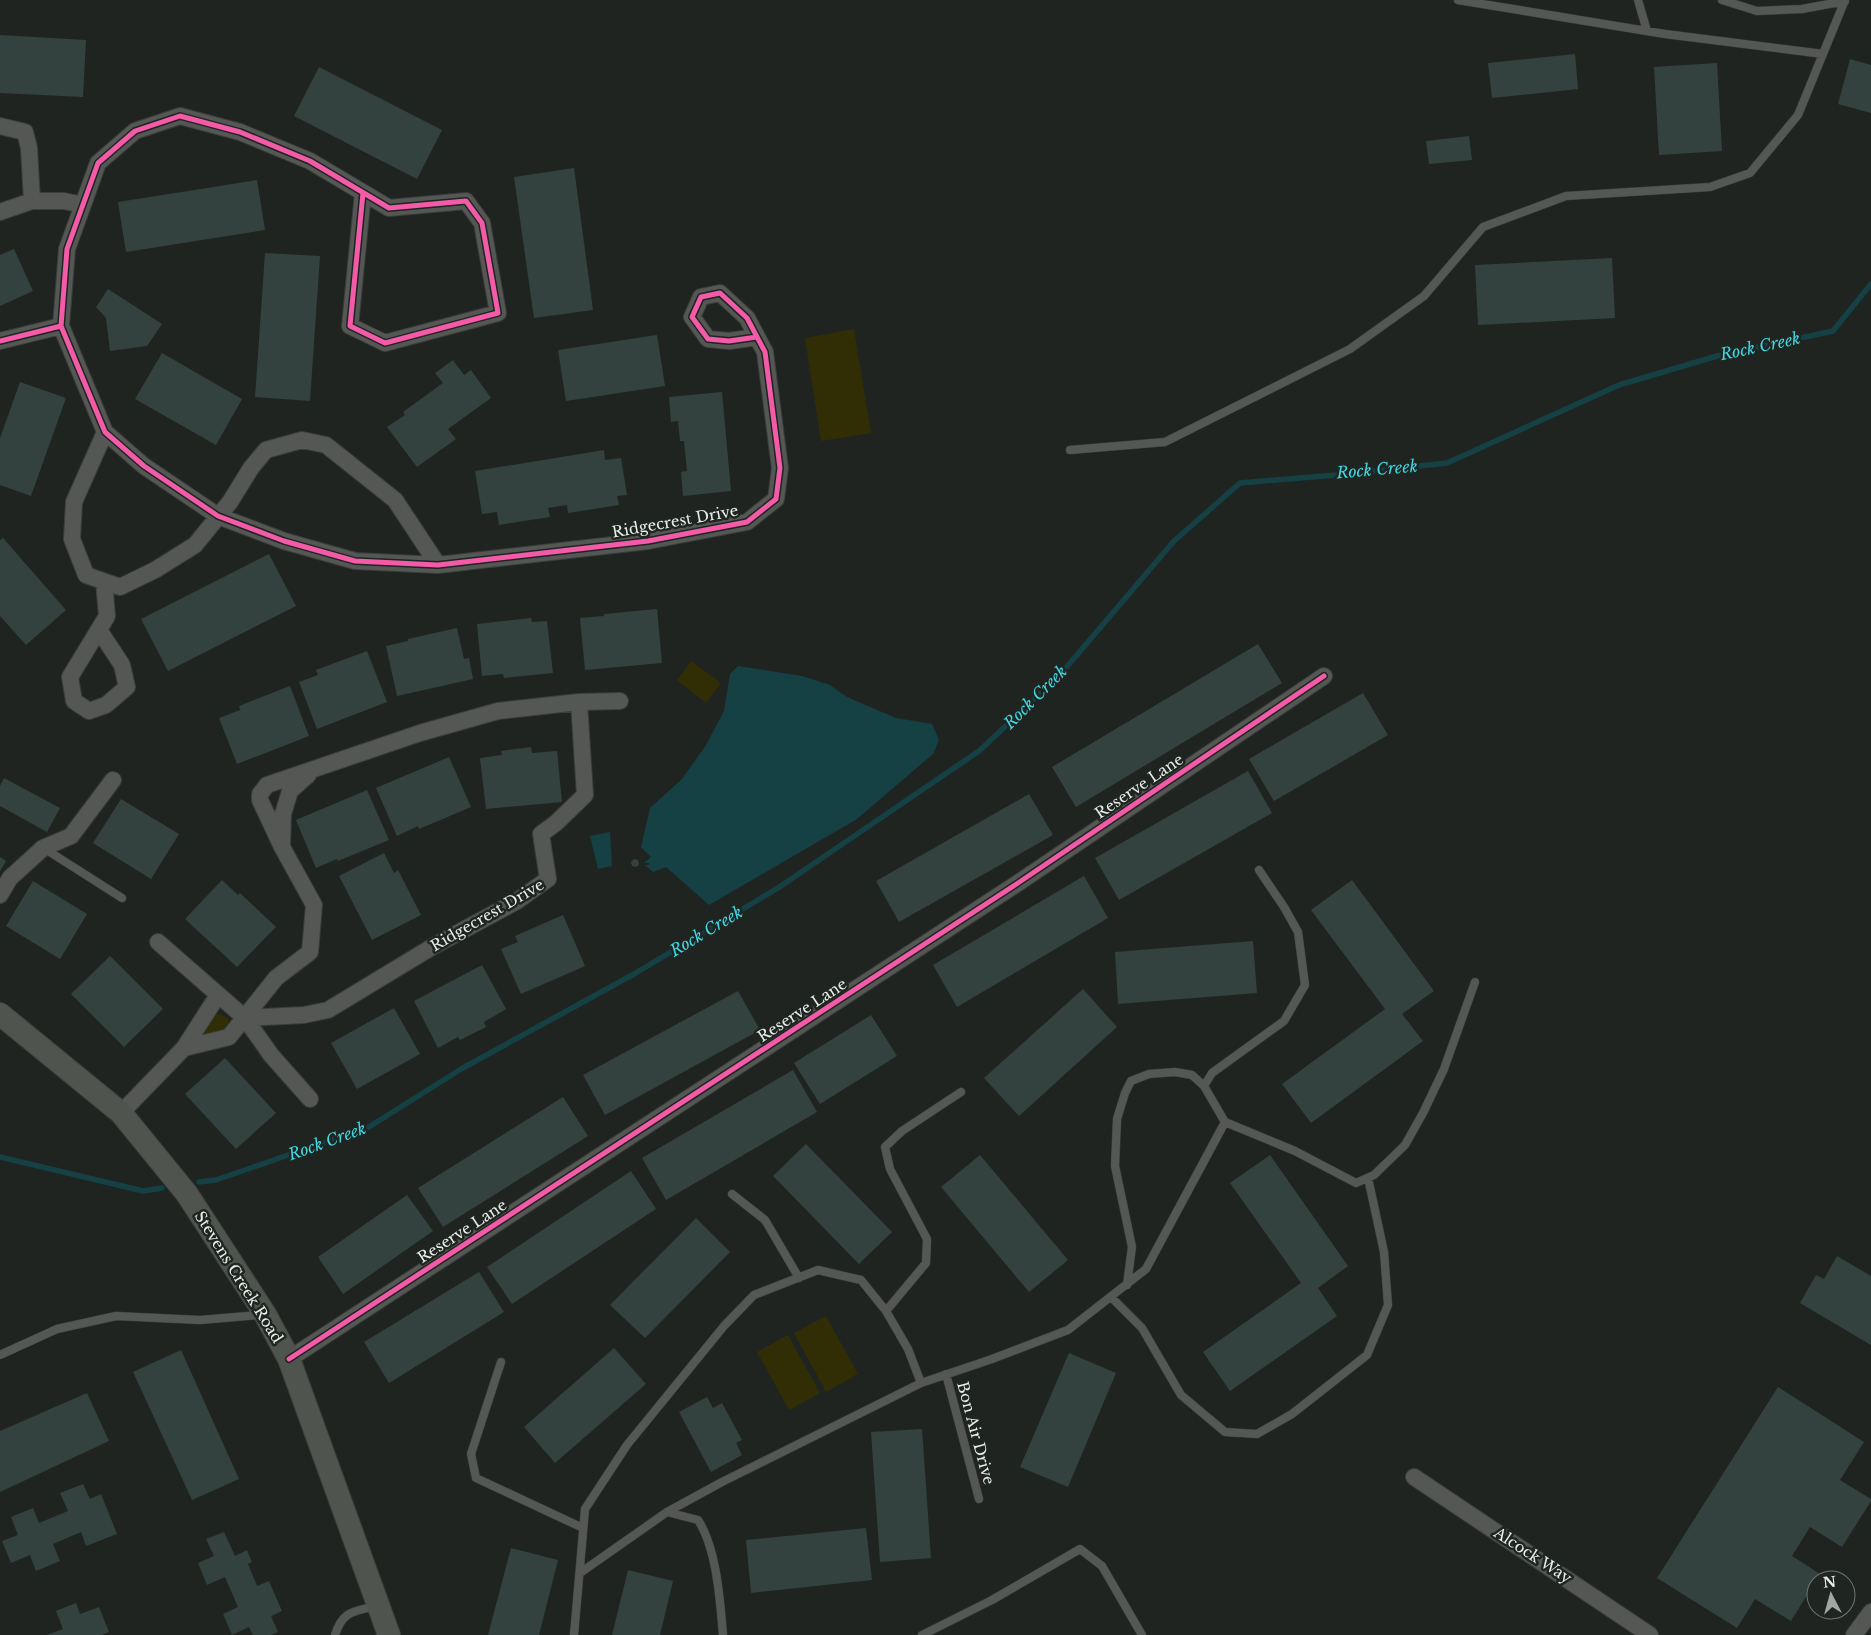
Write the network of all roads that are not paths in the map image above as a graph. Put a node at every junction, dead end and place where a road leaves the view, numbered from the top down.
1 (1458, 0) edge
2 (1638, 0) edge
3 (1722, 0) edge
4 (1845, 0) edge
5 (1647, 31) junction
6 (1823, 54) junction
7 (0, 126) edge
8 (363, 193) junction
9 (32, 201) junction
10 (83, 205) junction
11 (0, 212) edge
12 (61, 326) junction
13 (757, 337) dead end
14 (0, 341) edge
15 (105, 432) junction
16 (1070, 450) dead end
17 (218, 516) junction
18 (438, 565) junction
19 (104, 582) junction
20 (99, 630) junction
21 (1324, 676) dead end
22 (620, 701) dead end
23 (579, 702) junction
24 (313, 770) junction
25 (113, 780) dead end
26 (282, 846) junction
27 (43, 848) junction
28 (1259, 870) dead end
29 (0, 896) edge
30 (122, 898) dead end
31 (158, 942) dead end
32 (1475, 982) dead end
33 (218, 995) junction
34 (0, 1014) edge
35 (245, 1018) junction
36 (184, 1048) junction
37 (1204, 1086) junction
38 (961, 1092) dead end
39 (310, 1099) dead end
40 (121, 1113) junction
41 (1225, 1122) junction
42 (1368, 1178) junction
43 (732, 1194) dead end
44 (799, 1278) junction
45 (1127, 1285) junction
46 (1111, 1297) junction
47 (886, 1311) junction
48 (265, 1314) junction
49 (0, 1355) edge
50 (289, 1359) junction
51 (501, 1362) dead end
52 (946, 1374) junction
53 (921, 1383) junction
54 (1414, 1477) dead end
55 (979, 1499) dead end
56 (667, 1512) junction
57 (583, 1528) junction
58 (580, 1573) junction
59 (378, 1605) junction
60 (1871, 1612) edge
61 (335, 1635) edge
62 (389, 1635) edge
63 (574, 1635) edge
64 (723, 1635) edge
65 (922, 1635) edge
66 (1142, 1635) edge
67 (1650, 1635) edge
68 (1854, 1635) edge

1 - 5 lane
2 - 5 lane
3 - 4 lane
4 - 6 lane
5 - 6 lane
6 - 16 lane
7 - 9 street
8 - 8 street, Ridgecrest Drive
8 - 10 street, Ridgecrest Drive
9 - 10 street
9 - 11 street
10 - 12 street, Ridgecrest Drive
12 - 14 street
12 - 15 street, Ridgecrest Drive
13 - 18 street, Ridgecrest Drive
15 - 17 street, Ridgecrest Drive
15 - 19 street
17 - 18 street, Ridgecrest Drive
17 - 18 street
17 - 19 street
19 - 20 street
20 - 20 street
21 - 50 street, Reserve Lane
22 - 23 street
23 - 24 street
23 - 35 street, Ridgecrest Drive
24 - 26 street
24 - 26 street
25 - 27 street
26 - 35 street
27 - 29 street
27 - 30 lane
28 - 37 lane
31 - 33 street
32 - 42 lane
33 - 35 street
33 - 36 street
34 - 40 street, Stevens Creek Road
35 - 36 street
35 - 39 street
36 - 40 street
37 - 41 lane
37 - 45 lane
38 - 47 lane
40 - 48 street, Stevens Creek Road
41 - 42 lane
41 - 45 lane
42 - 46 lane
43 - 44 lane
44 - 47 lane
44 - 57 lane
45 - 46 lane
46 - 52 lane
47 - 53 lane
48 - 49 lane
48 - 50 street, Stevens Creek Road
50 - 59 street, Stevens Creek Road
51 - 57 lane
52 - 53 lane
52 - 55 lane, Bon Air Drive
53 - 56 lane
54 - 67 street, Alcock Way
56 - 58 lane
56 - 64 lane
57 - 58 lane
58 - 63 lane
59 - 61 lane
59 - 62 street, Stevens Creek Road
60 - 68 street
65 - 66 lane

